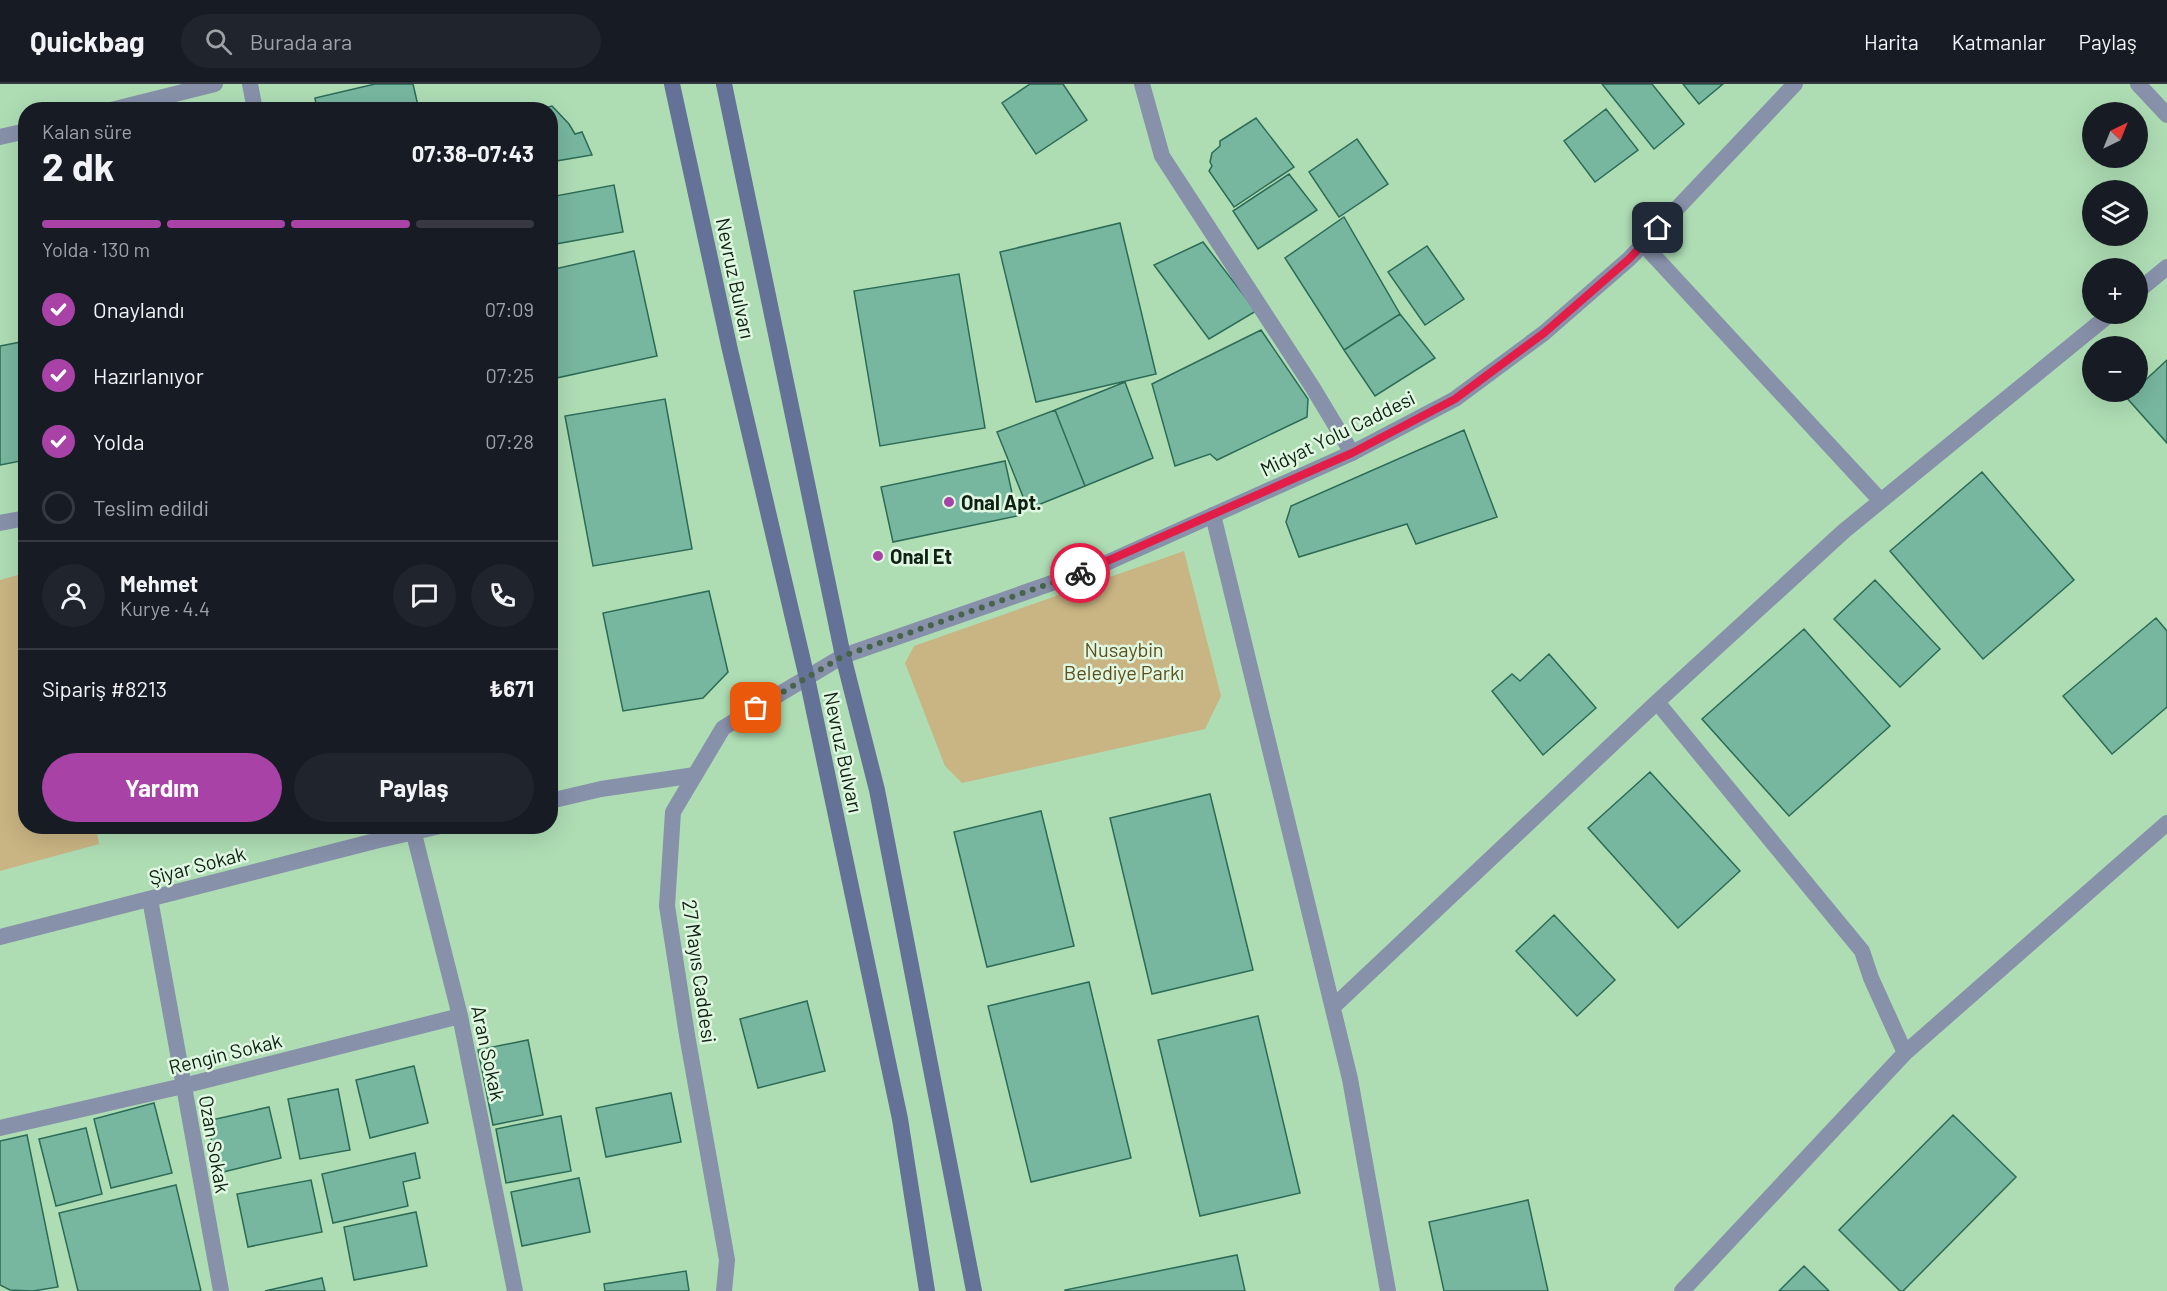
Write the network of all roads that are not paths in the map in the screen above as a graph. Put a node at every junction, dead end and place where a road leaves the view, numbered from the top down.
1 (215, 84) edge
2 (250, 84) edge
3 (672, 84) edge
4 (724, 84) edge
5 (1142, 84) edge
6 (1795, 84) edge
7 (2138, 84) edge
8 (143, 102) edge
9 (253, 102) edge
10 (2167, 115) edge
11 (18, 133) edge
12 (0, 137) edge
13 (1643, 244) junction
14 (2167, 267) edge
15 (2148, 283) edge
16 (2098, 324) edge
17 (1352, 453) junction
18 (1881, 501) junction
19 (1213, 515) junction
20 (18, 520) edge
21 (0, 523) edge
22 (843, 656) junction
23 (807, 678) junction
24 (1657, 702) junction
25 (695, 775) junction
26 (558, 799) edge
27 (2167, 823) edge
28 (399, 834) edge
29 (414, 834) edge
30 (150, 899) junction
31 (0, 937) edge
32 (1333, 1007) junction
33 (460, 1016) junction
34 (1905, 1053) junction
35 (183, 1086) junction
36 (0, 1128) edge
37 (221, 1291) edge
38 (515, 1291) edge
39 (724, 1291) edge
40 (927, 1291) edge
41 (974, 1291) edge
42 (1388, 1291) edge
43 (1682, 1291) edge

1 - 8 street
2 - 9 street
3 - 23 main road, Nevruz Bulvarı
4 - 22 main road, Nevruz Bulvarı
5 - 17 street
6 - 13 street, Midyat Yolu Caddesi
7 - 10 street
11 - 12 street
13 - 17 street, Midyat Yolu Caddesi
13 - 18 street
14 - 15 street
16 - 18 street
17 - 19 street, Midyat Yolu Caddesi
18 - 24 street
19 - 22 street, Midyat Yolu Caddesi
19 - 32 street
20 - 21 street
22 - 23 street, Midyat Yolu Caddesi
22 - 41 main road, Nevruz Bulvarı
23 - 25 street, 27 Mayıs Caddesi
23 - 40 main road, Nevruz Bulvarı
24 - 32 street
24 - 34 street
25 - 26 street
25 - 39 street, 27 Mayıs Caddesi
27 - 34 street
28 - 30 street, Şiyar Sokak
29 - 33 street, Aran Sokak
30 - 31 street, Şiyar Sokak
30 - 35 street, Ozan Sokak
32 - 42 street
33 - 35 street, Rengin Sokak
33 - 38 street, Aran Sokak
34 - 43 street
35 - 36 street, Rengin Sokak
35 - 37 street, Ozan Sokak

